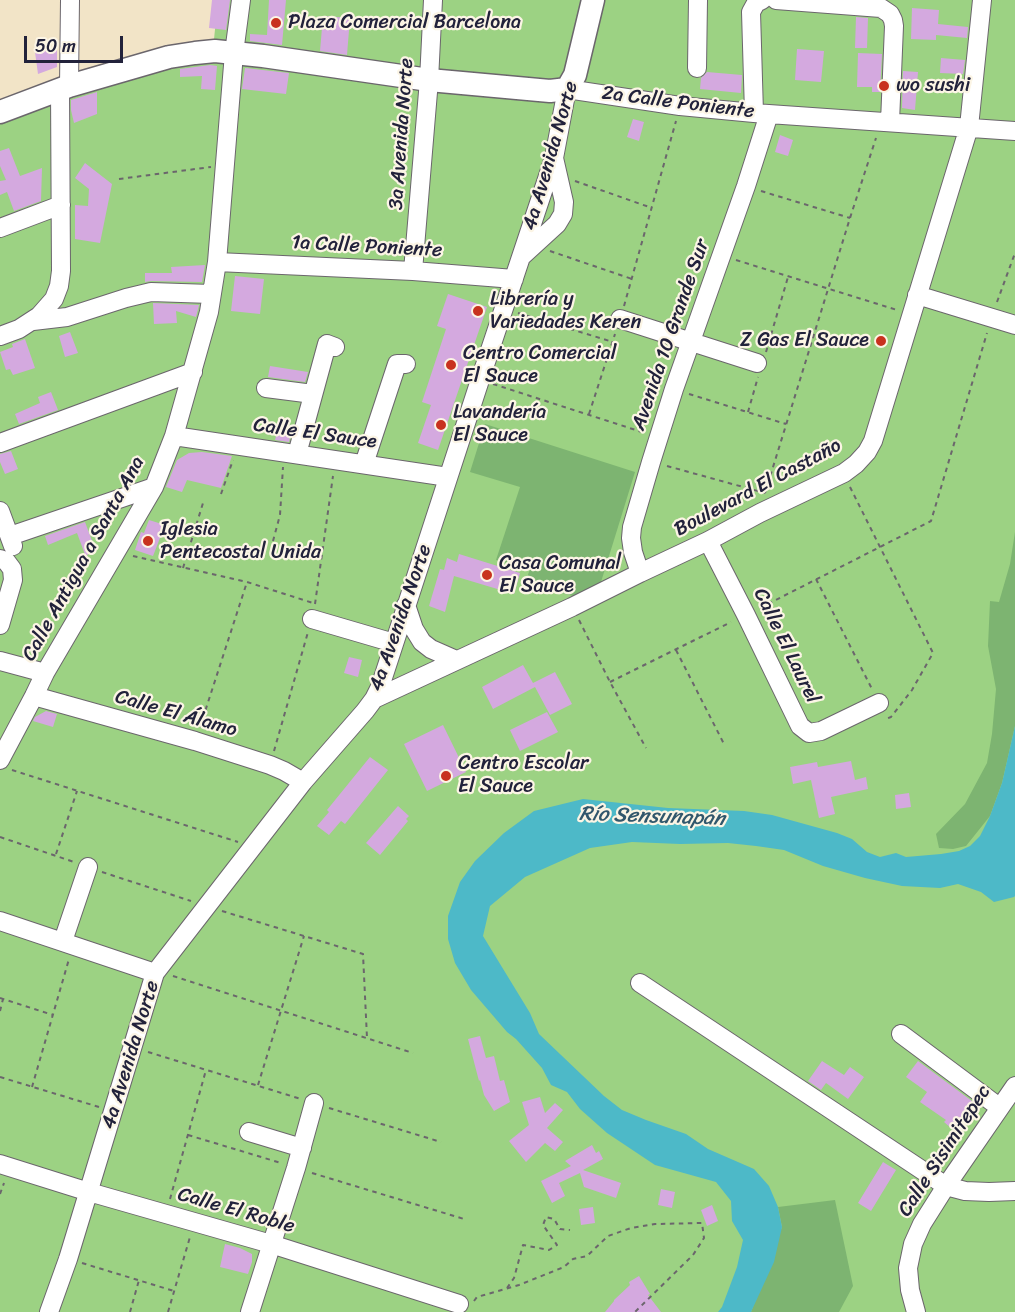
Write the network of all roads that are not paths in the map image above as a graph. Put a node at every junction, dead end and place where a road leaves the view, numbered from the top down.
1 (70, 0) edge
2 (241, 0) edge
3 (433, 0) edge
4 (593, 0) edge
5 (698, 0) edge
6 (762, 0) edge
7 (776, 0) edge
8 (982, 0) edge
9 (234, 53) junction
10 (697, 68) dead end
11 (429, 80) junction
12 (64, 88) junction
13 (567, 89) junction
14 (0, 112) edge
15 (761, 114) junction
16 (886, 122) junction
17 (969, 127) junction
18 (1015, 131) edge
19 (556, 166) junction
20 (61, 205) junction
21 (0, 228) edge
22 (527, 252) junction
23 (217, 261) junction
24 (413, 271) junction
25 (514, 279) junction
26 (212, 294) junction
27 (917, 295) junction
28 (620, 319) road end
29 (33, 321) junction
30 (1015, 325) edge
31 (0, 336) edge
32 (691, 341) junction
33 (335, 347) dead end
34 (406, 364) dead end
35 (760, 365) road end
36 (193, 372) junction
37 (266, 388) dead end
38 (313, 394) junction
39 (174, 436) junction
40 (0, 443) edge
41 (291, 453) junction
42 (364, 464) junction
43 (448, 477) junction
44 (154, 487) junction
45 (0, 511) edge
46 (708, 541) junction
47 (7, 550) edge
48 (640, 573) junction
49 (406, 605) junction
50 (314, 612) road end
51 (0, 625) edge
52 (394, 643) junction
53 (456, 660) junction
54 (0, 661) edge
55 (45, 673) junction
56 (34, 696) junction
57 (374, 699) junction
58 (879, 703) road end
59 (6, 765) edge
60 (303, 782) junction
61 (88, 867) dead end
62 (0, 921) edge
63 (68, 943) junction
64 (156, 972) junction
65 (640, 983) dead end
66 (901, 1034) dead end
67 (1015, 1086) edge
68 (314, 1103) road end
69 (999, 1107) junction
70 (249, 1131) dead end
71 (302, 1148) junction
72 (0, 1164) edge
73 (946, 1186) junction
74 (1015, 1191) edge
75 (89, 1192) junction
76 (271, 1244) junction
77 (466, 1303) road end
78 (49, 1312) edge
79 (249, 1312) edge
80 (916, 1312) edge

1 - 12 street
2 - 9 street, Calle Antigua a Santa Ana
3 - 11 street, 3a Avenida Norte
4 - 13 main road, 4a Avenida Norte
5 - 10 street
6 - 15 street, Avenida 10 Grande Sur
7 - 16 street
8 - 17 street, Boulevard El Castaño
9 - 11 main road, 2a Calle Poniente
9 - 12 main road, 2a Calle Poniente
9 - 23 street, Calle Antigua a Santa Ana
11 - 13 main road, 2a Calle Poniente
11 - 24 street, 3a Avenida Norte
12 - 14 main road, 2a Calle Poniente
12 - 20 street
13 - 15 street, 2a Calle Poniente
13 - 19 street, 4a Avenida Norte
15 - 16 street, 2a Calle Poniente
15 - 32 street, Avenida 10 Grande Sur
16 - 17 street, 2a Calle Poniente
17 - 18 street, 2a Calle Poniente
17 - 27 street, Boulevard El Castaño
19 - 22 street, 4a Avenida Norte
19 - 22 street
20 - 21 street
20 - 29 street
22 - 25 street, 4a Avenida Norte
23 - 24 street, 1a Calle Poniente
23 - 26 street, Calle Antigua a Santa Ana
24 - 25 street, 1a Calle Poniente
25 - 43 street, 4a Avenida Norte
26 - 29 street
26 - 36 street, Calle Antigua a Santa Ana
27 - 30 street
27 - 46 street, Boulevard El Castaño
28 - 32 street
29 - 31 street
32 - 35 street
32 - 48 street, Avenida 10 Grande Sur
33 - 38 street
34 - 42 street
36 - 39 street, Calle Antigua a Santa Ana
36 - 40 street
37 - 38 street
38 - 41 street
39 - 41 street, Calle El Sauce
39 - 44 street, Calle Antigua a Santa Ana
41 - 42 street, Calle El Sauce
42 - 43 street, Calle El Sauce
43 - 49 street, 4a Avenida Norte
44 - 47 street
44 - 55 street, Calle Antigua a Santa Ana
45 - 47 street
46 - 48 street, Boulevard El Castaño
46 - 58 street, Calle El Laurel
47 - 51 street
48 - 53 street, Boulevard El Castaño
49 - 52 street, 4a Avenida Norte
49 - 53 street
50 - 52 street
52 - 57 street, 4a Avenida Norte
53 - 57 street, Boulevard El Castaño
54 - 55 street
55 - 56 street, Calle Antigua a Santa Ana
56 - 59 street, Calle Antigua a Santa Ana
56 - 60 street, Calle El Álamo
57 - 60 street, 4a Avenida Norte
60 - 64 street, 4a Avenida Norte
61 - 63 street
62 - 63 street
63 - 64 street
64 - 75 street, 4a Avenida Norte
65 - 73 street
66 - 69 street
67 - 69 street, Calle Sisimitepec
68 - 71 street
69 - 73 street, Calle Sisimitepec
70 - 71 street
71 - 76 street
72 - 75 street, Calle El Roble
73 - 74 street
73 - 80 street, Calle Sisimitepec
75 - 76 street, Calle El Roble
75 - 78 street, 4a Avenida Norte
76 - 77 street, Calle El Roble
76 - 79 street

